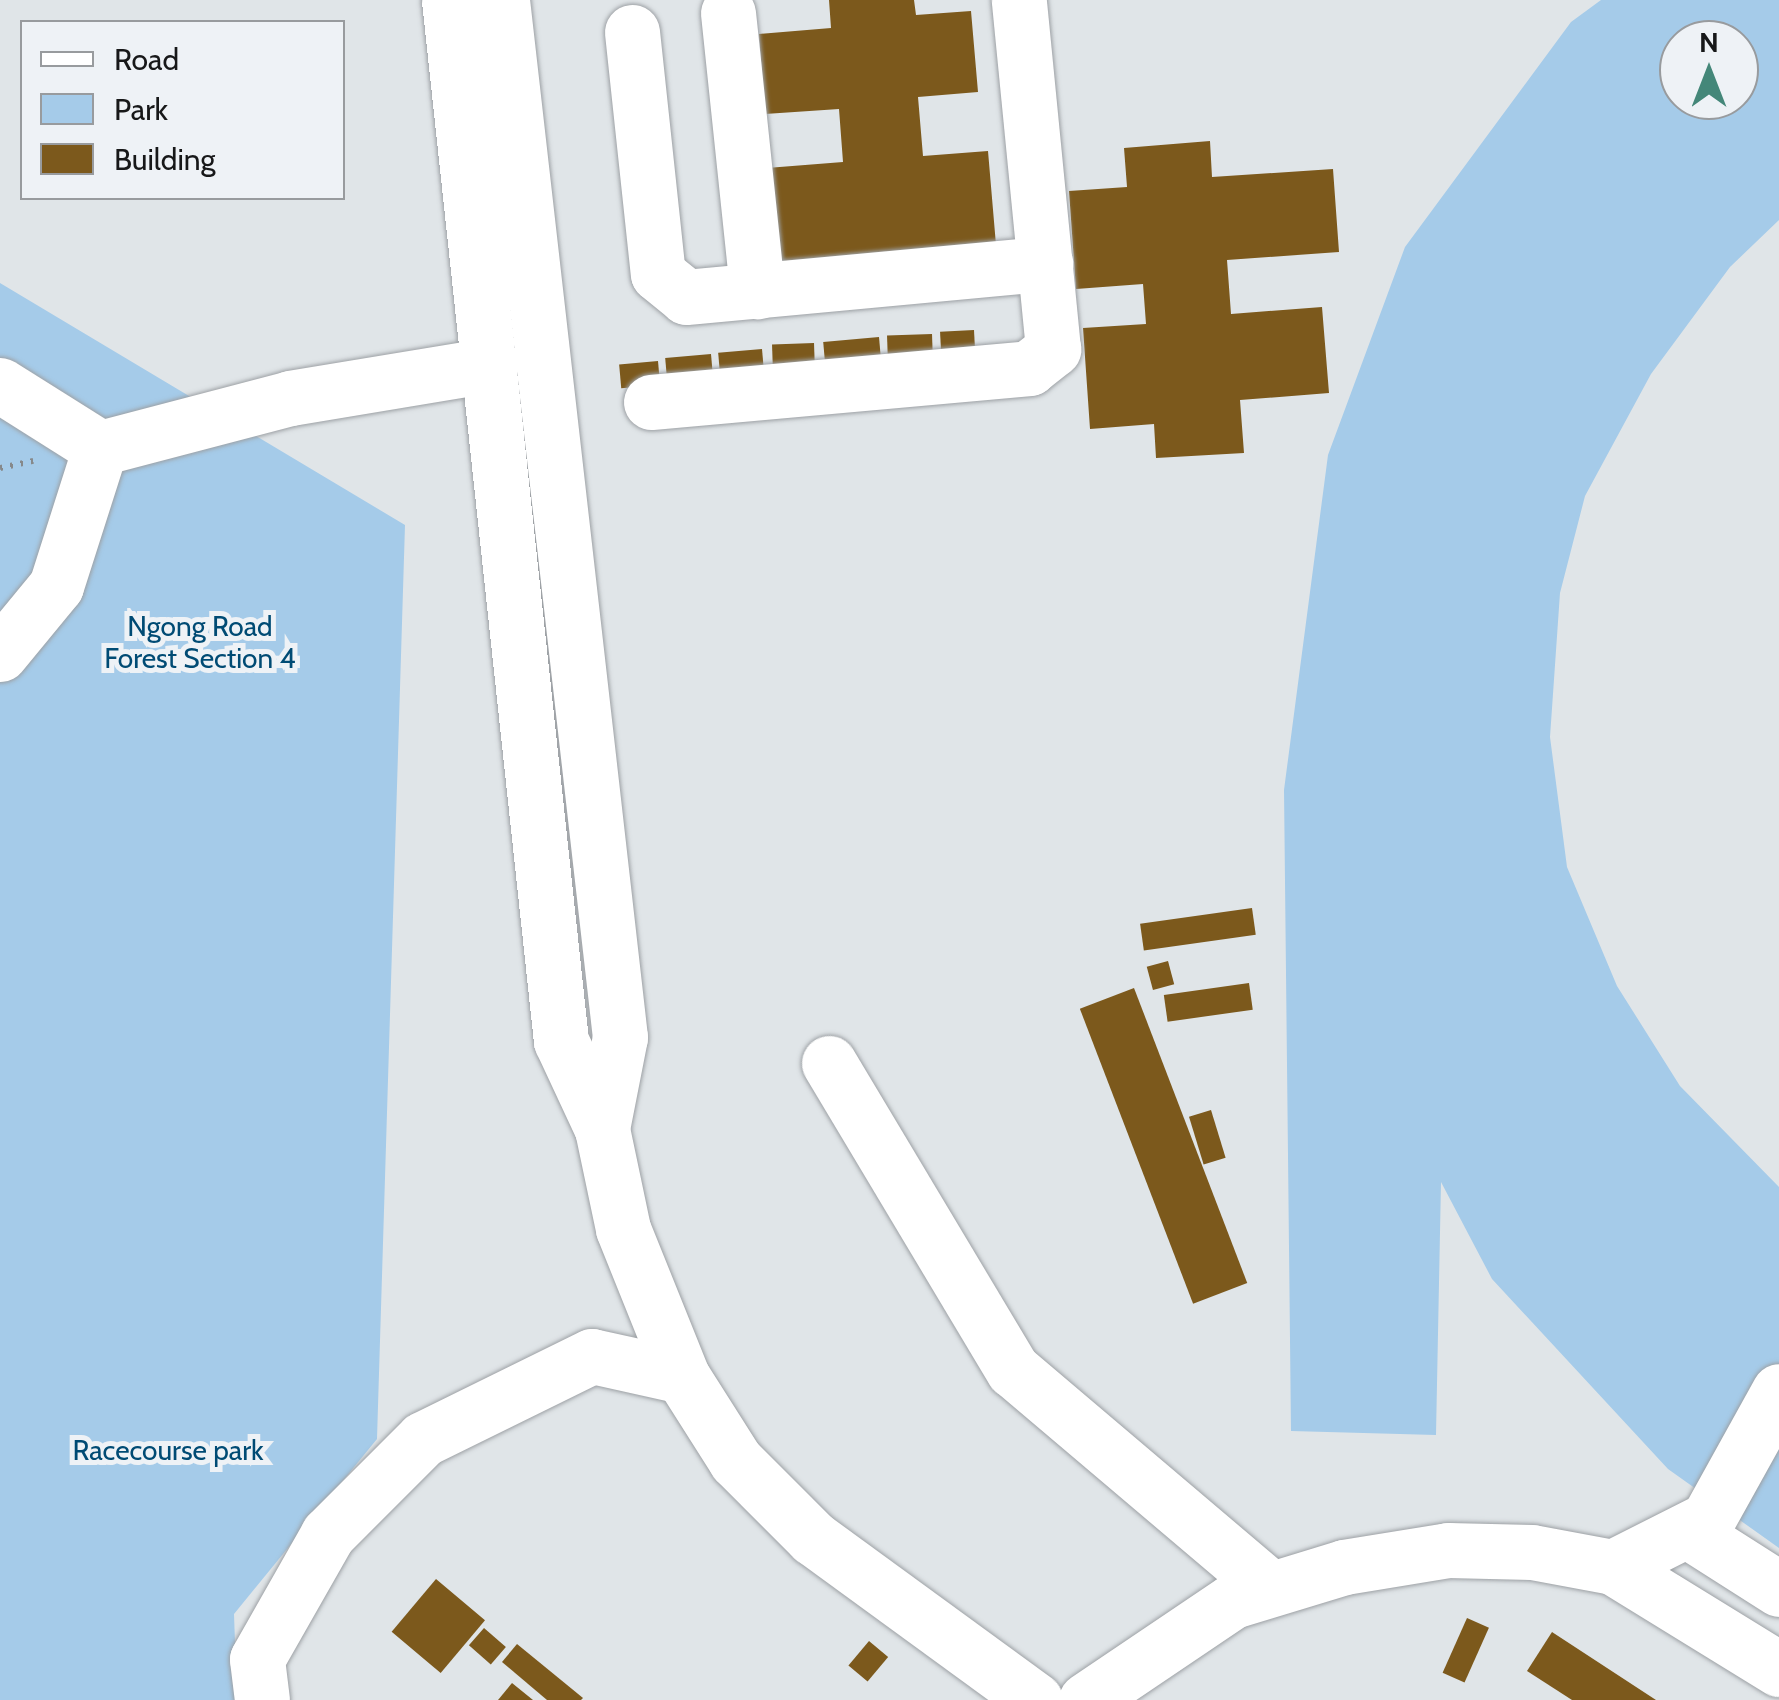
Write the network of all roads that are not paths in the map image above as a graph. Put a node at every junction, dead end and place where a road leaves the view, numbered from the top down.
1 (449, 0) edge
2 (502, 0) edge
3 (1019, 0) edge
4 (728, 14) dead end
5 (632, 32) dead end
6 (1045, 264) junction
7 (756, 291) junction
8 (490, 365) junction
9 (0, 385) edge
10 (650, 402) dead end
11 (100, 448) junction
12 (0, 654) edge
13 (830, 1062) dead end
14 (602, 1129) junction
15 (682, 1376) junction
16 (1779, 1391) edge
17 (1688, 1531) junction
18 (1613, 1567) junction
19 (1272, 1589) junction
20 (1779, 1589) edge
21 (1779, 1669) edge
22 (262, 1700) edge
23 (1035, 1700) edge
24 (1086, 1700) edge

1 - 8 lane
2 - 14 lane
3 - 6 lane
4 - 7 lane
5 - 7 lane
6 - 7 lane
6 - 10 lane
8 - 11 lane
8 - 14 lane
9 - 11 lane
11 - 12 lane
13 - 19 lane
14 - 15 lane
15 - 22 lane
15 - 23 lane
16 - 17 lane
17 - 18 lane
17 - 20 lane
18 - 19 lane
18 - 21 lane
19 - 24 lane

